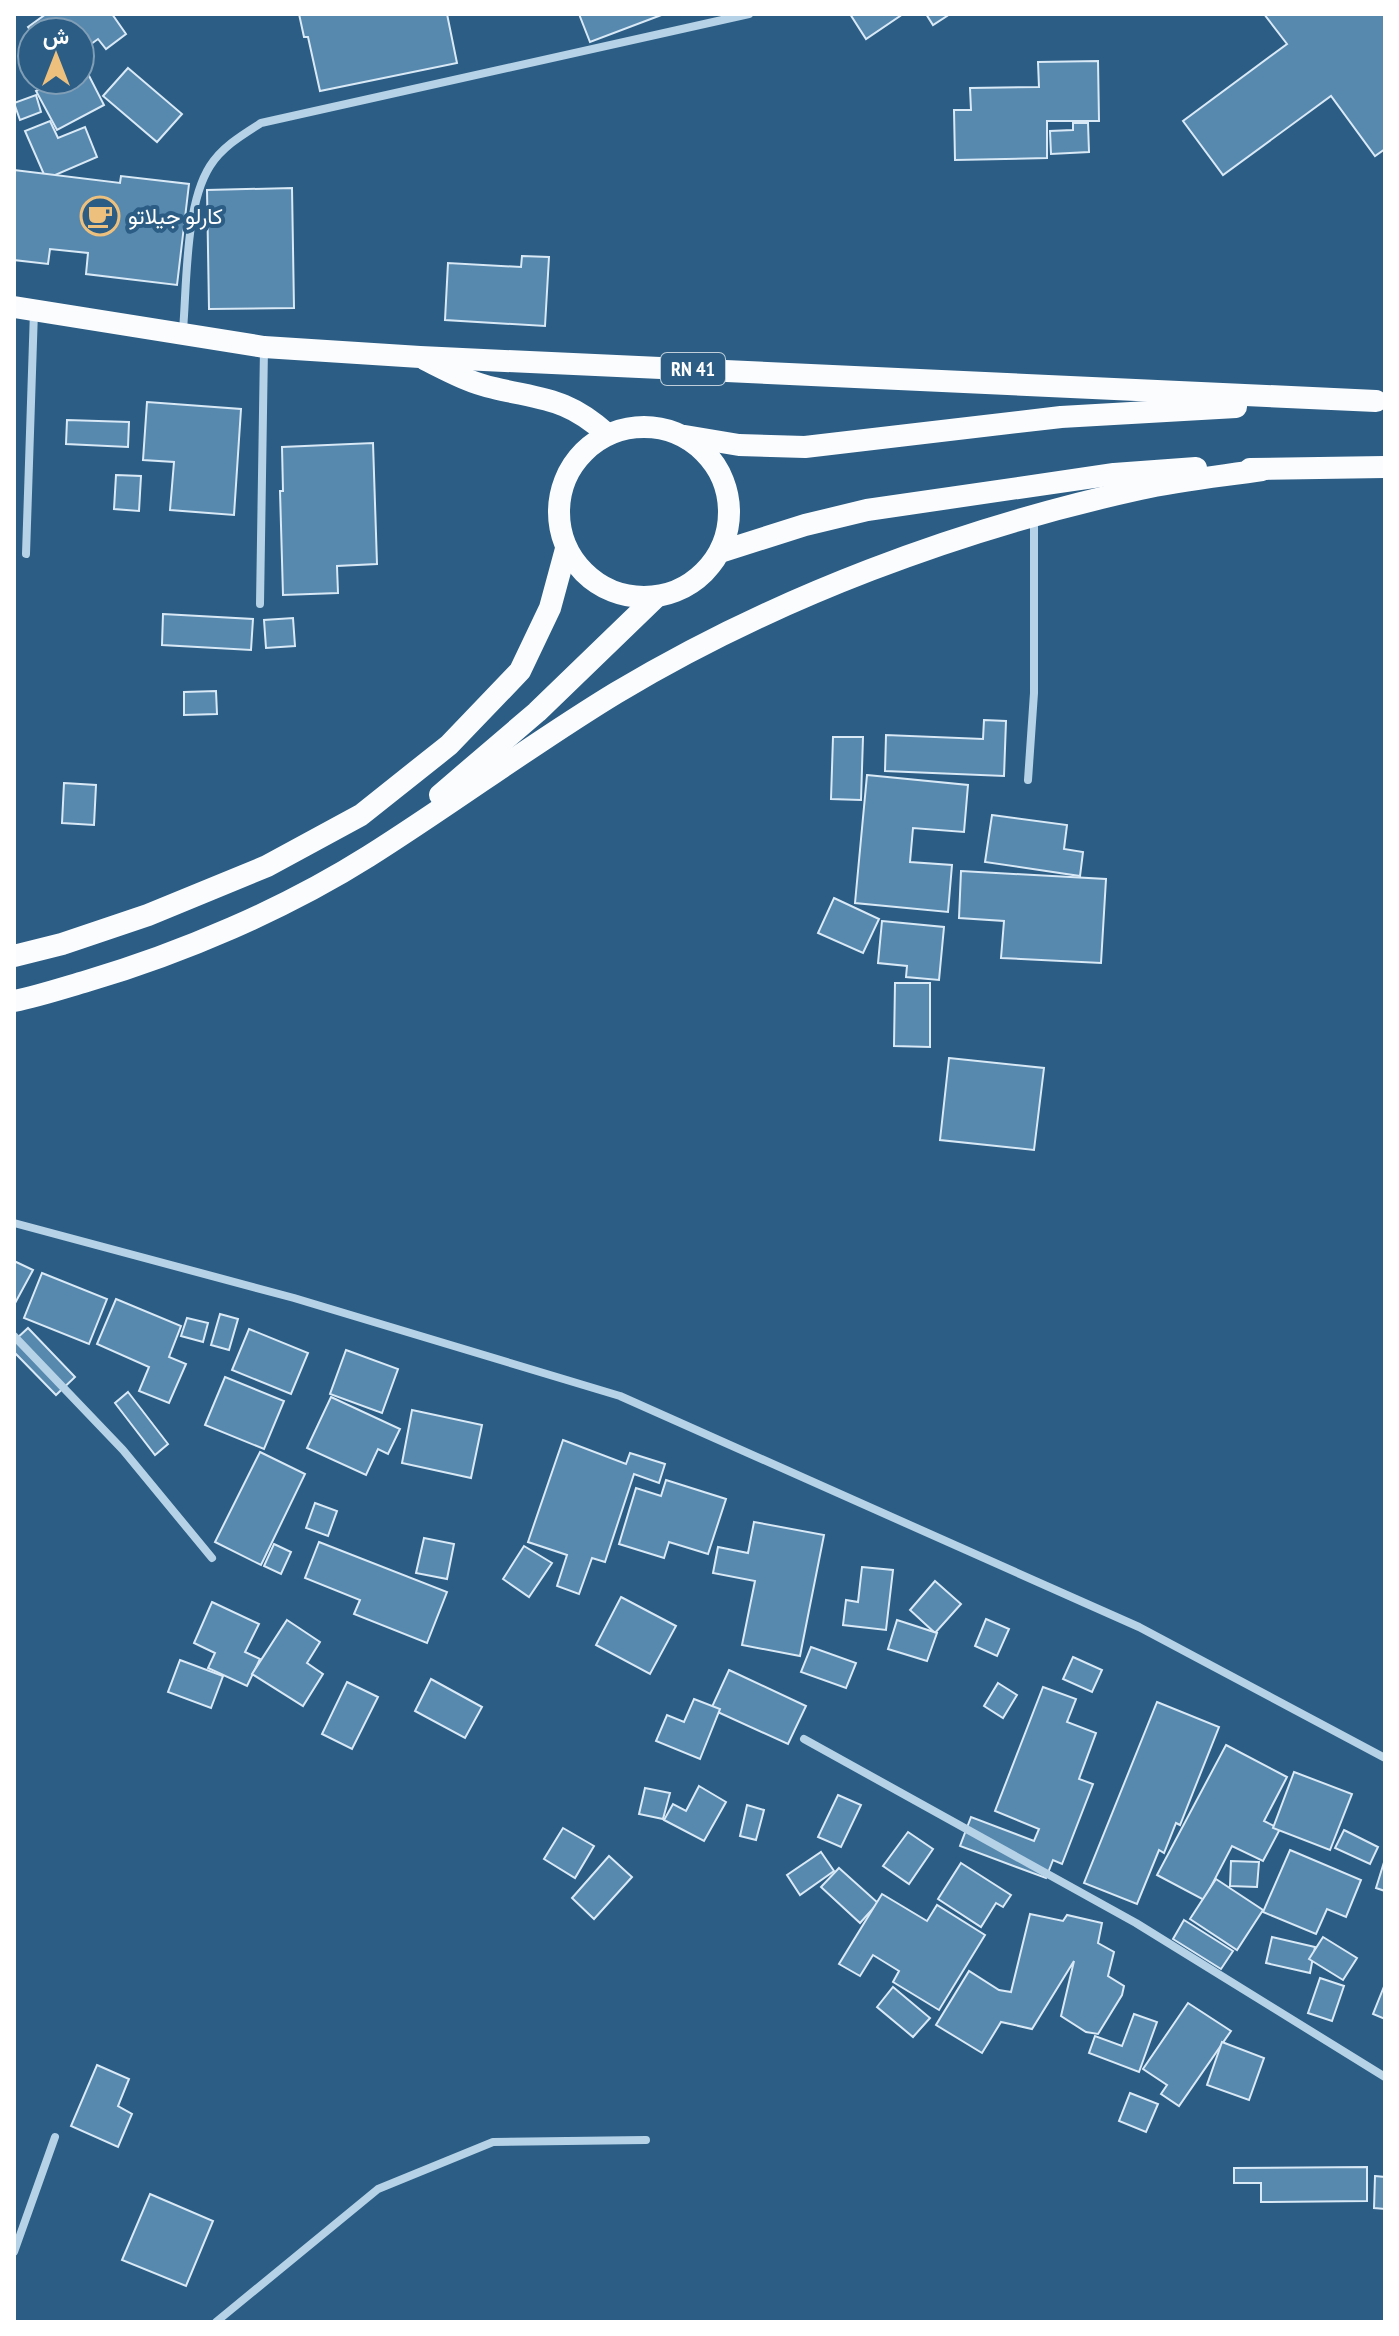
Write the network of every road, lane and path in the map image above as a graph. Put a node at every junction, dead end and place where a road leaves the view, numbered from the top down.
1 (749, 14) edge
2 (24, 309) edge
3 (183, 336) junction
4 (264, 347) junction
5 (420, 357) junction
6 (1380, 401) edge
7 (607, 434) junction
8 (685, 436) junction
9 (1385, 467) edge
10 (1262, 470) junction
11 (1034, 517) junction
12 (566, 549) junction
13 (720, 552) junction
14 (26, 554) dead end
15 (656, 597) junction
16 (260, 604) dead end
17 (1028, 780) dead end
18 (366, 858) junction
19 (14, 956) edge
20 (14, 1001) edge
21 (14, 1223) edge
22 (14, 1336) edge
23 (212, 1558) dead end
24 (804, 1739) dead end
25 (1385, 1758) edge
26 (1385, 2077) edge
27 (55, 2137) dead end
28 (646, 2140) dead end
29 (14, 2252) edge
30 (216, 2322) edge

1 - 3 street
2 - 3 highway, RN 41
2 - 14 street
3 - 4 highway, RN 41
4 - 5 highway, RN 41
4 - 16 street
5 - 6 highway, RN 41
5 - 7 highway
6 - 8 highway, RN 41
7 - 8 highway
7 - 12 highway
8 - 13 highway
9 - 10 highway
10 - 11 highway
10 - 13 highway
11 - 17 street
11 - 18 highway
12 - 15 highway
12 - 19 highway
13 - 15 highway
15 - 18 highway
18 - 20 highway
21 - 25 street
22 - 23 street
24 - 26 street
27 - 29 street
28 - 30 street

